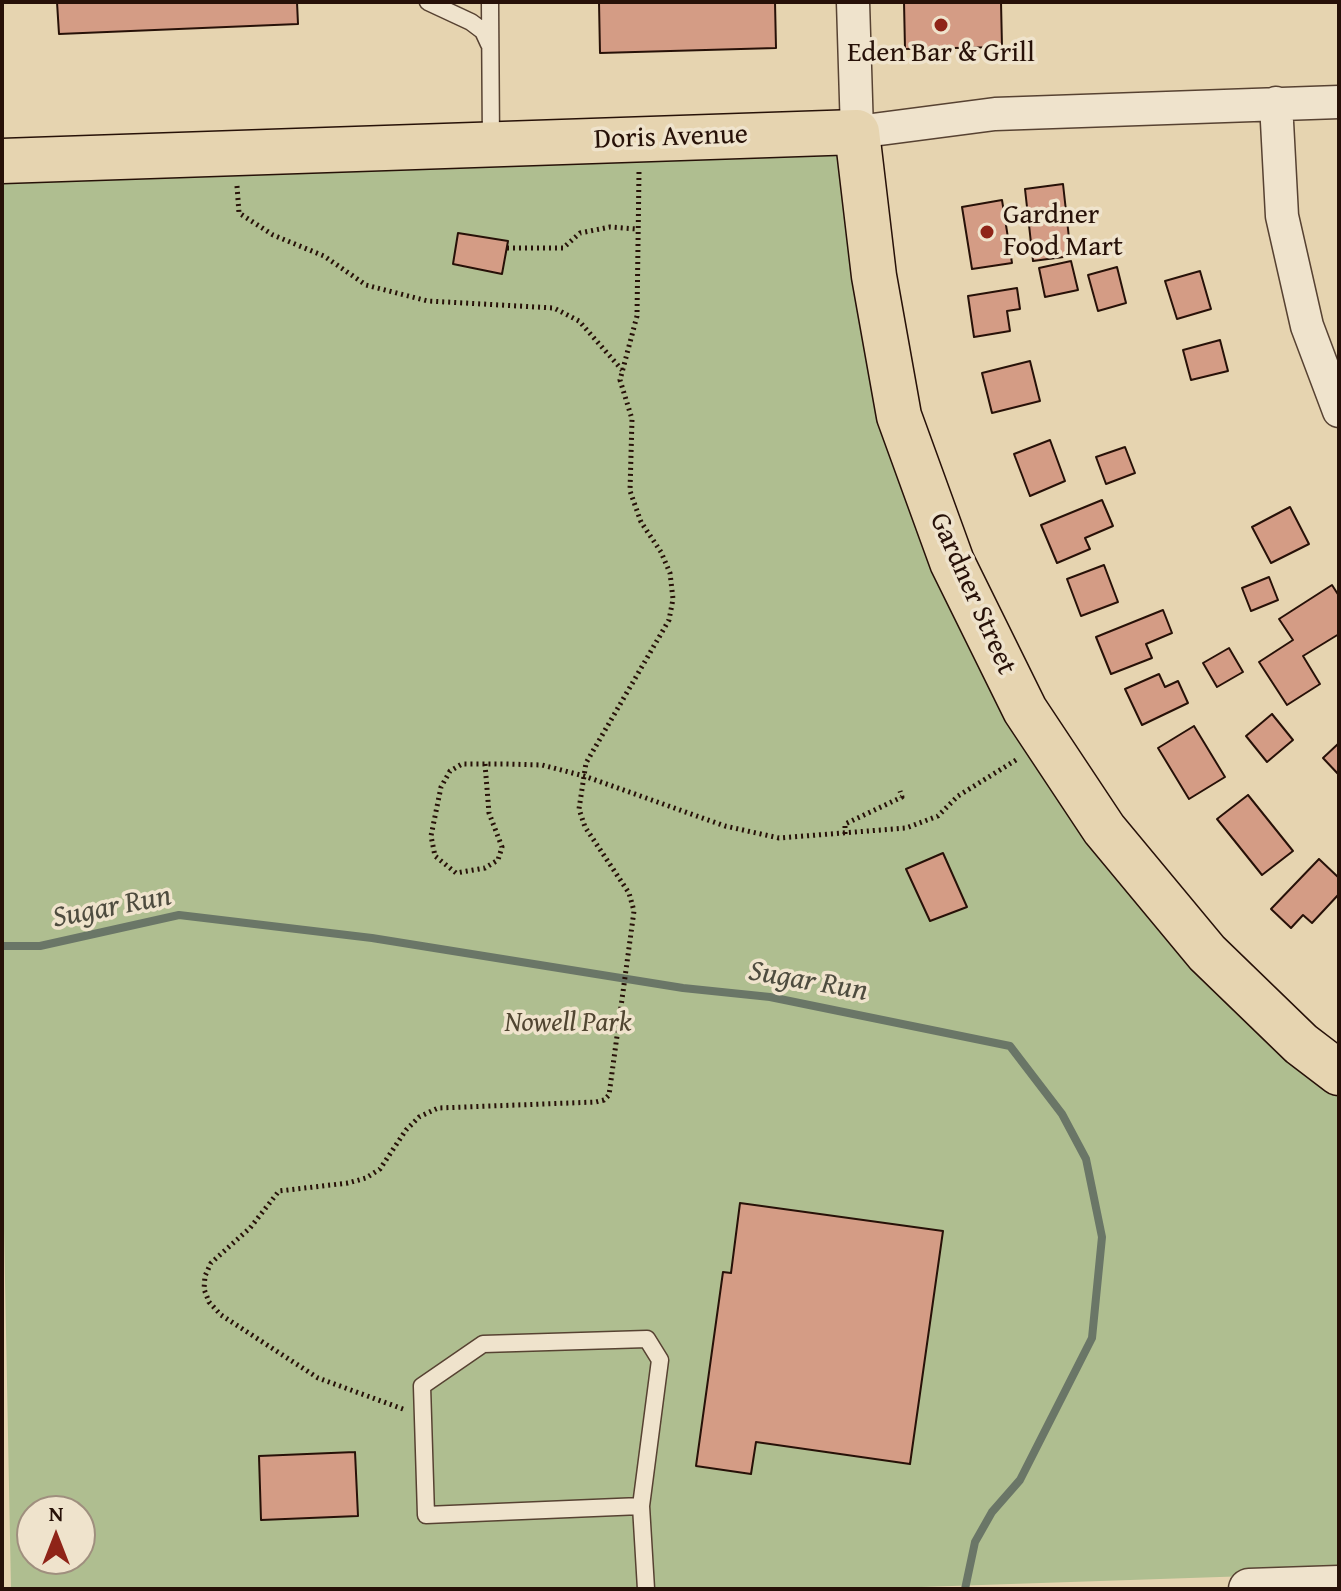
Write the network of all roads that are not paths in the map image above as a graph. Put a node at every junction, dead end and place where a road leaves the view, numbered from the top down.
1 (428, 2) edge
2 (490, 2) edge
3 (853, 2) edge
4 (491, 49) junction
5 (1339, 102) edge
6 (1276, 103) junction
7 (857, 132) junction
8 (491, 145) junction
9 (2, 161) edge
10 (1339, 411) edge
11 (1339, 1073) edge
12 (641, 1506) junction
13 (1339, 1586) edge
14 (646, 1589) edge
15 (1249, 1589) edge

1 - 4 lane
2 - 4 lane
3 - 7 street, Gardner Street
4 - 8 lane
5 - 6 street, Doris Avenue
6 - 7 street, Doris Avenue
6 - 10 street
7 - 8 main road, Doris Avenue
7 - 11 main road, Gardner Street
8 - 9 main road, Doris Avenue
12 - 12 lane
12 - 14 lane
13 - 15 street

